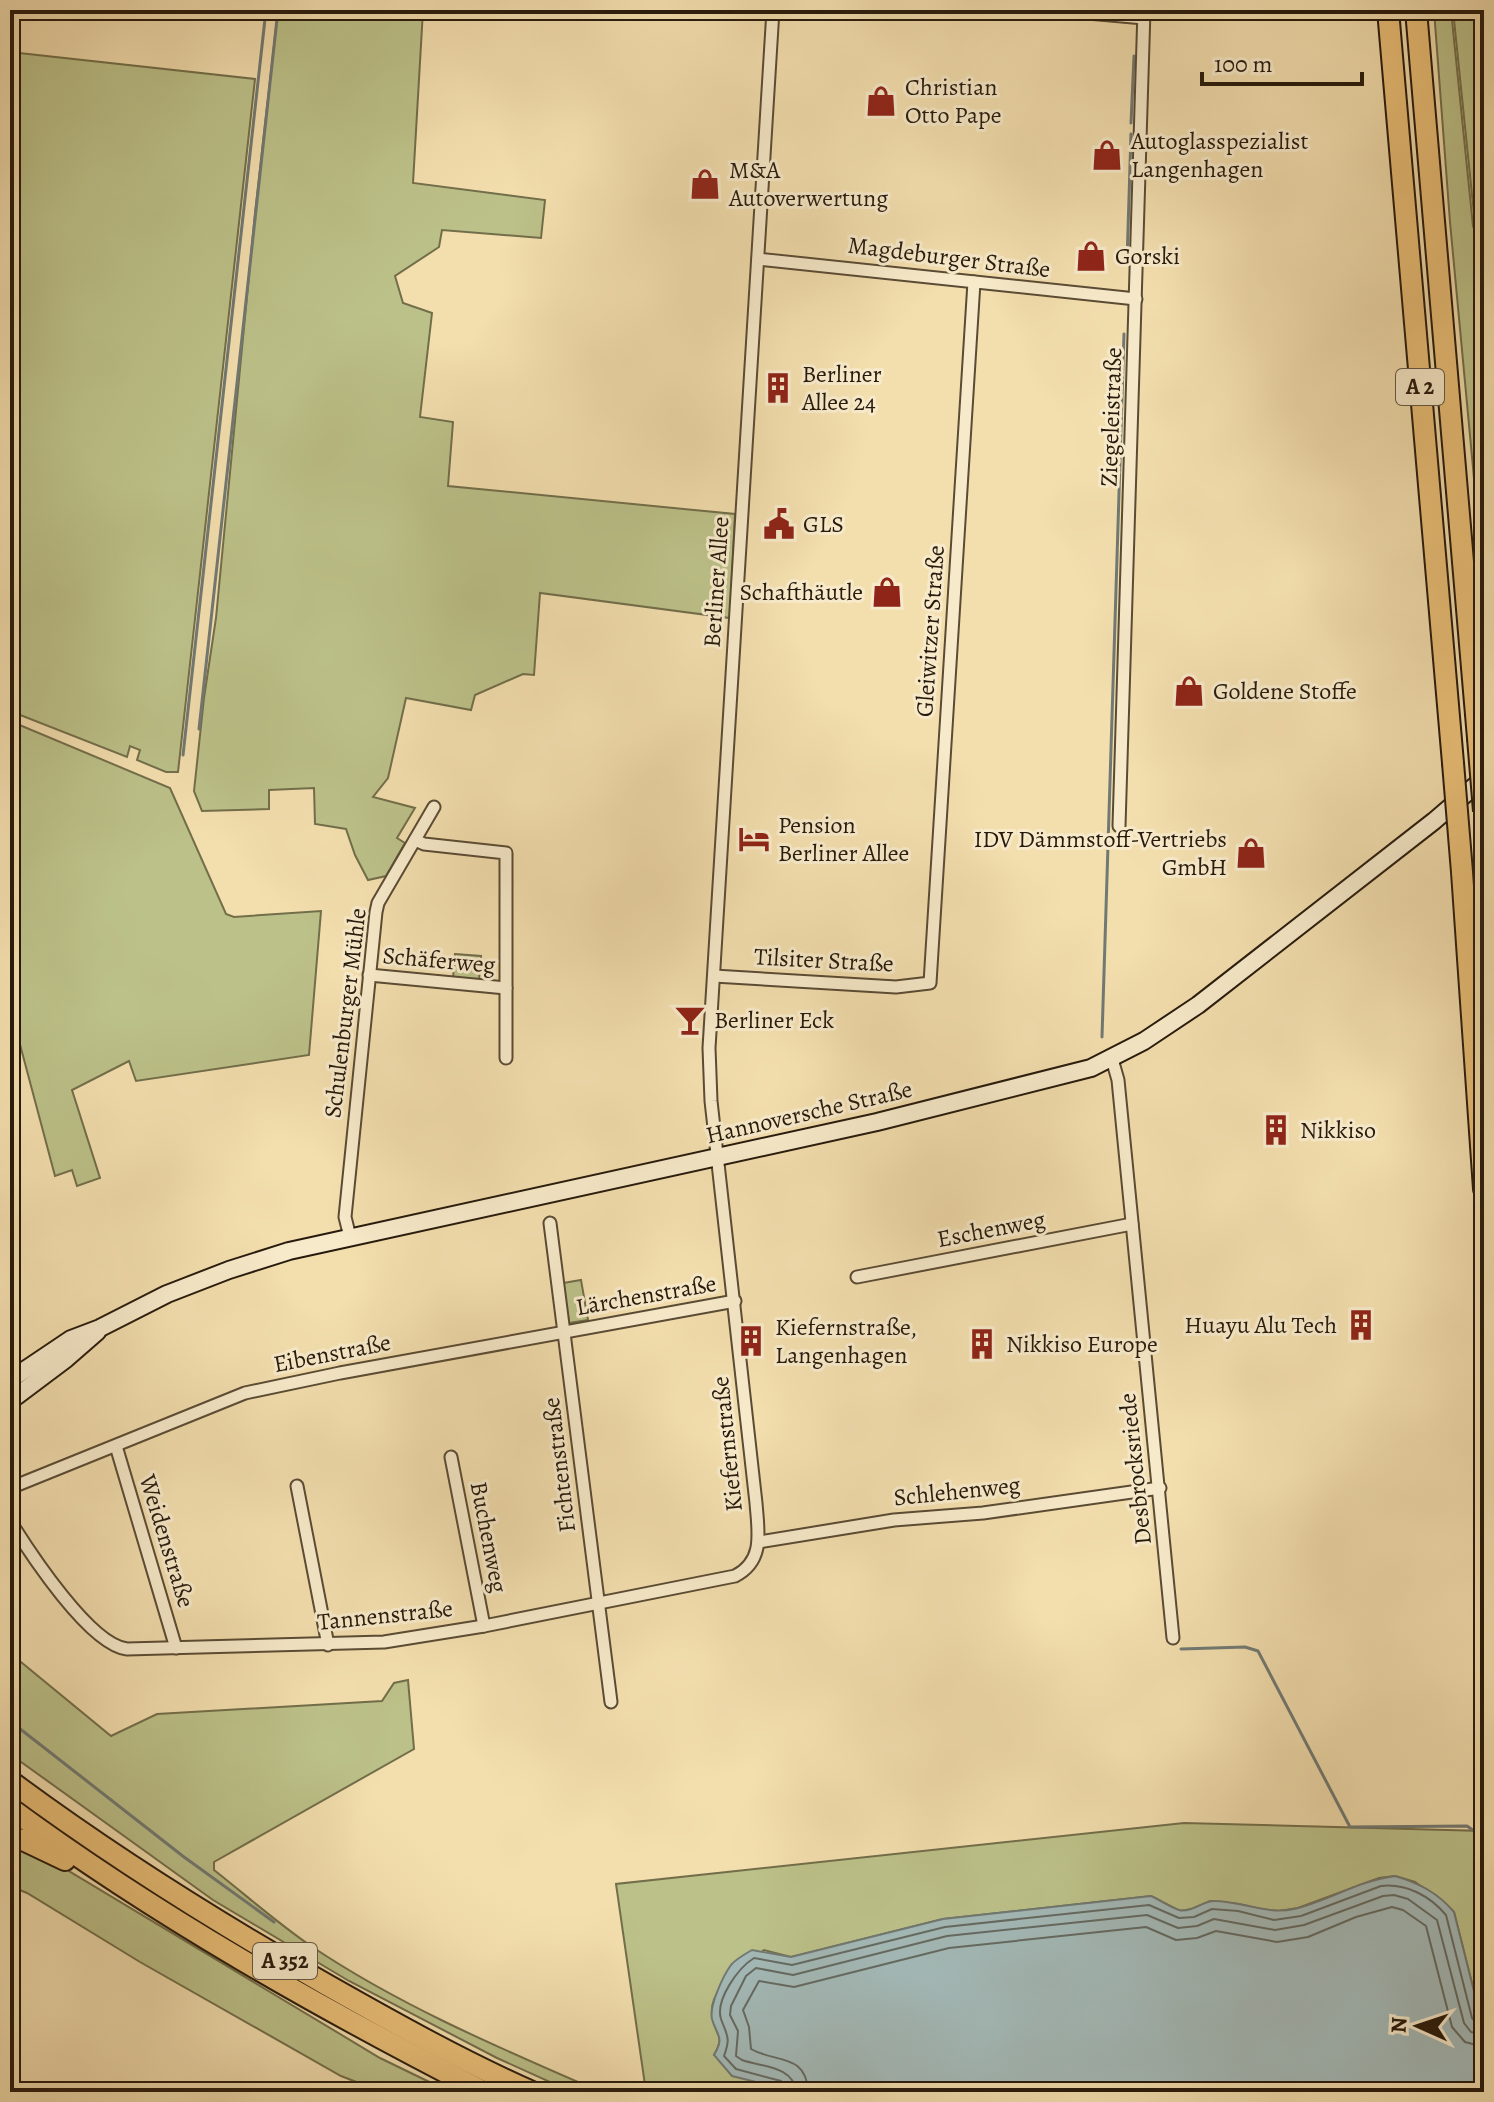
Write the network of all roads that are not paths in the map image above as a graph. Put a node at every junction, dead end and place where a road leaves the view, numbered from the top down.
1 (773, 10) edge
2 (1054, 10) edge
3 (1388, 10) edge
4 (1416, 10) edge
5 (1144, 14) edge
6 (758, 259) junction
7 (974, 282) junction
8 (1136, 299) junction
9 (1484, 778) edge
10 (434, 807) dead end
11 (1484, 811) edge
12 (1119, 826) dead end
13 (415, 840) junction
14 (369, 975) junction
15 (714, 976) junction
16 (930, 983) joint
17 (506, 988) junction
18 (506, 1058) dead end
19 (1112, 1059) junction
20 (718, 1157) junction
21 (1484, 1189) edge
22 (550, 1223) dead end
23 (1132, 1224) junction
24 (350, 1237) junction
25 (857, 1277) dead end
26 (735, 1301) junction
27 (100, 1328) junction
28 (565, 1332) junction
29 (10, 1380) edge
30 (10, 1401) edge
31 (116, 1446) junction
32 (451, 1457) dead end
33 (297, 1486) dead end
34 (10, 1488) edge
35 (1160, 1488) junction
36 (10, 1521) edge
37 (759, 1542) junction
38 (597, 1604) junction
39 (484, 1626) junction
40 (1173, 1638) dead end
41 (328, 1645) junction
42 (176, 1648) junction
43 (611, 1702) dead end
44 (10, 1781) edge
45 (10, 1808) edge
46 (10, 1838) edge
47 (156, 1908) junction
48 (484, 2092) edge
49 (532, 2092) edge

1 - 6 street, Berliner Allee
2 - 5 street
3 - 21 highway, A 2, bridge
4 - 11 highway, A 2, bridge
5 - 8 street, Ziegeleistraße
6 - 7 street, Magdeburger Straße
6 - 15 street, Berliner Allee
7 - 8 street, Magdeburger Straße
7 - 16 street, Gleiwitzer Straße
8 - 12 street, Ziegeleistraße
9 - 19 main road, Hannoversche Straße
10 - 13 street, Schulenburger Mühle
13 - 14 street, Schulenburger Mühle
13 - 17 street, Schäferweg
14 - 17 street, Schäferweg
14 - 24 street, Schulenburger Mühle
15 - 16 street, Tilsiter Straße
15 - 20 street, Berliner Allee
17 - 18 street, Schäferweg
19 - 20 main road, Hannoversche Straße
19 - 23 street, Desbrocksriede
20 - 24 main road, Hannoversche Straße
20 - 26 street, Kiefernstraße
22 - 28 street, Fichtenstraße
23 - 25 street, Eschenweg
23 - 35 street, Desbrocksriede
24 - 27 main road, Hannoversche Straße
26 - 28 street, Lärchenstraße
26 - 37 street, Kiefernstraße
27 - 29 main road, Hannoversche Straße
27 - 30 main road, Hannoversche Straße
28 - 31 street, Eibenstraße
28 - 38 street, Fichtenstraße
31 - 34 street, Eibenstraße
31 - 42 street, Weidenstraße
32 - 39 street, Buchenweg
33 - 41 street
35 - 37 street, Schlehenweg
35 - 40 street, Desbrocksriede
36 - 42 street, Tannenstraße
37 - 38 street, Kiefernstraße
38 - 39 street, Tannenstraße
38 - 43 street, Fichtenstraße
39 - 41 street, Tannenstraße
41 - 42 street, Tannenstraße
44 - 49 highway, A 352
45 - 47 highway, A 352
46 - 47 highway
47 - 48 highway, A 352

